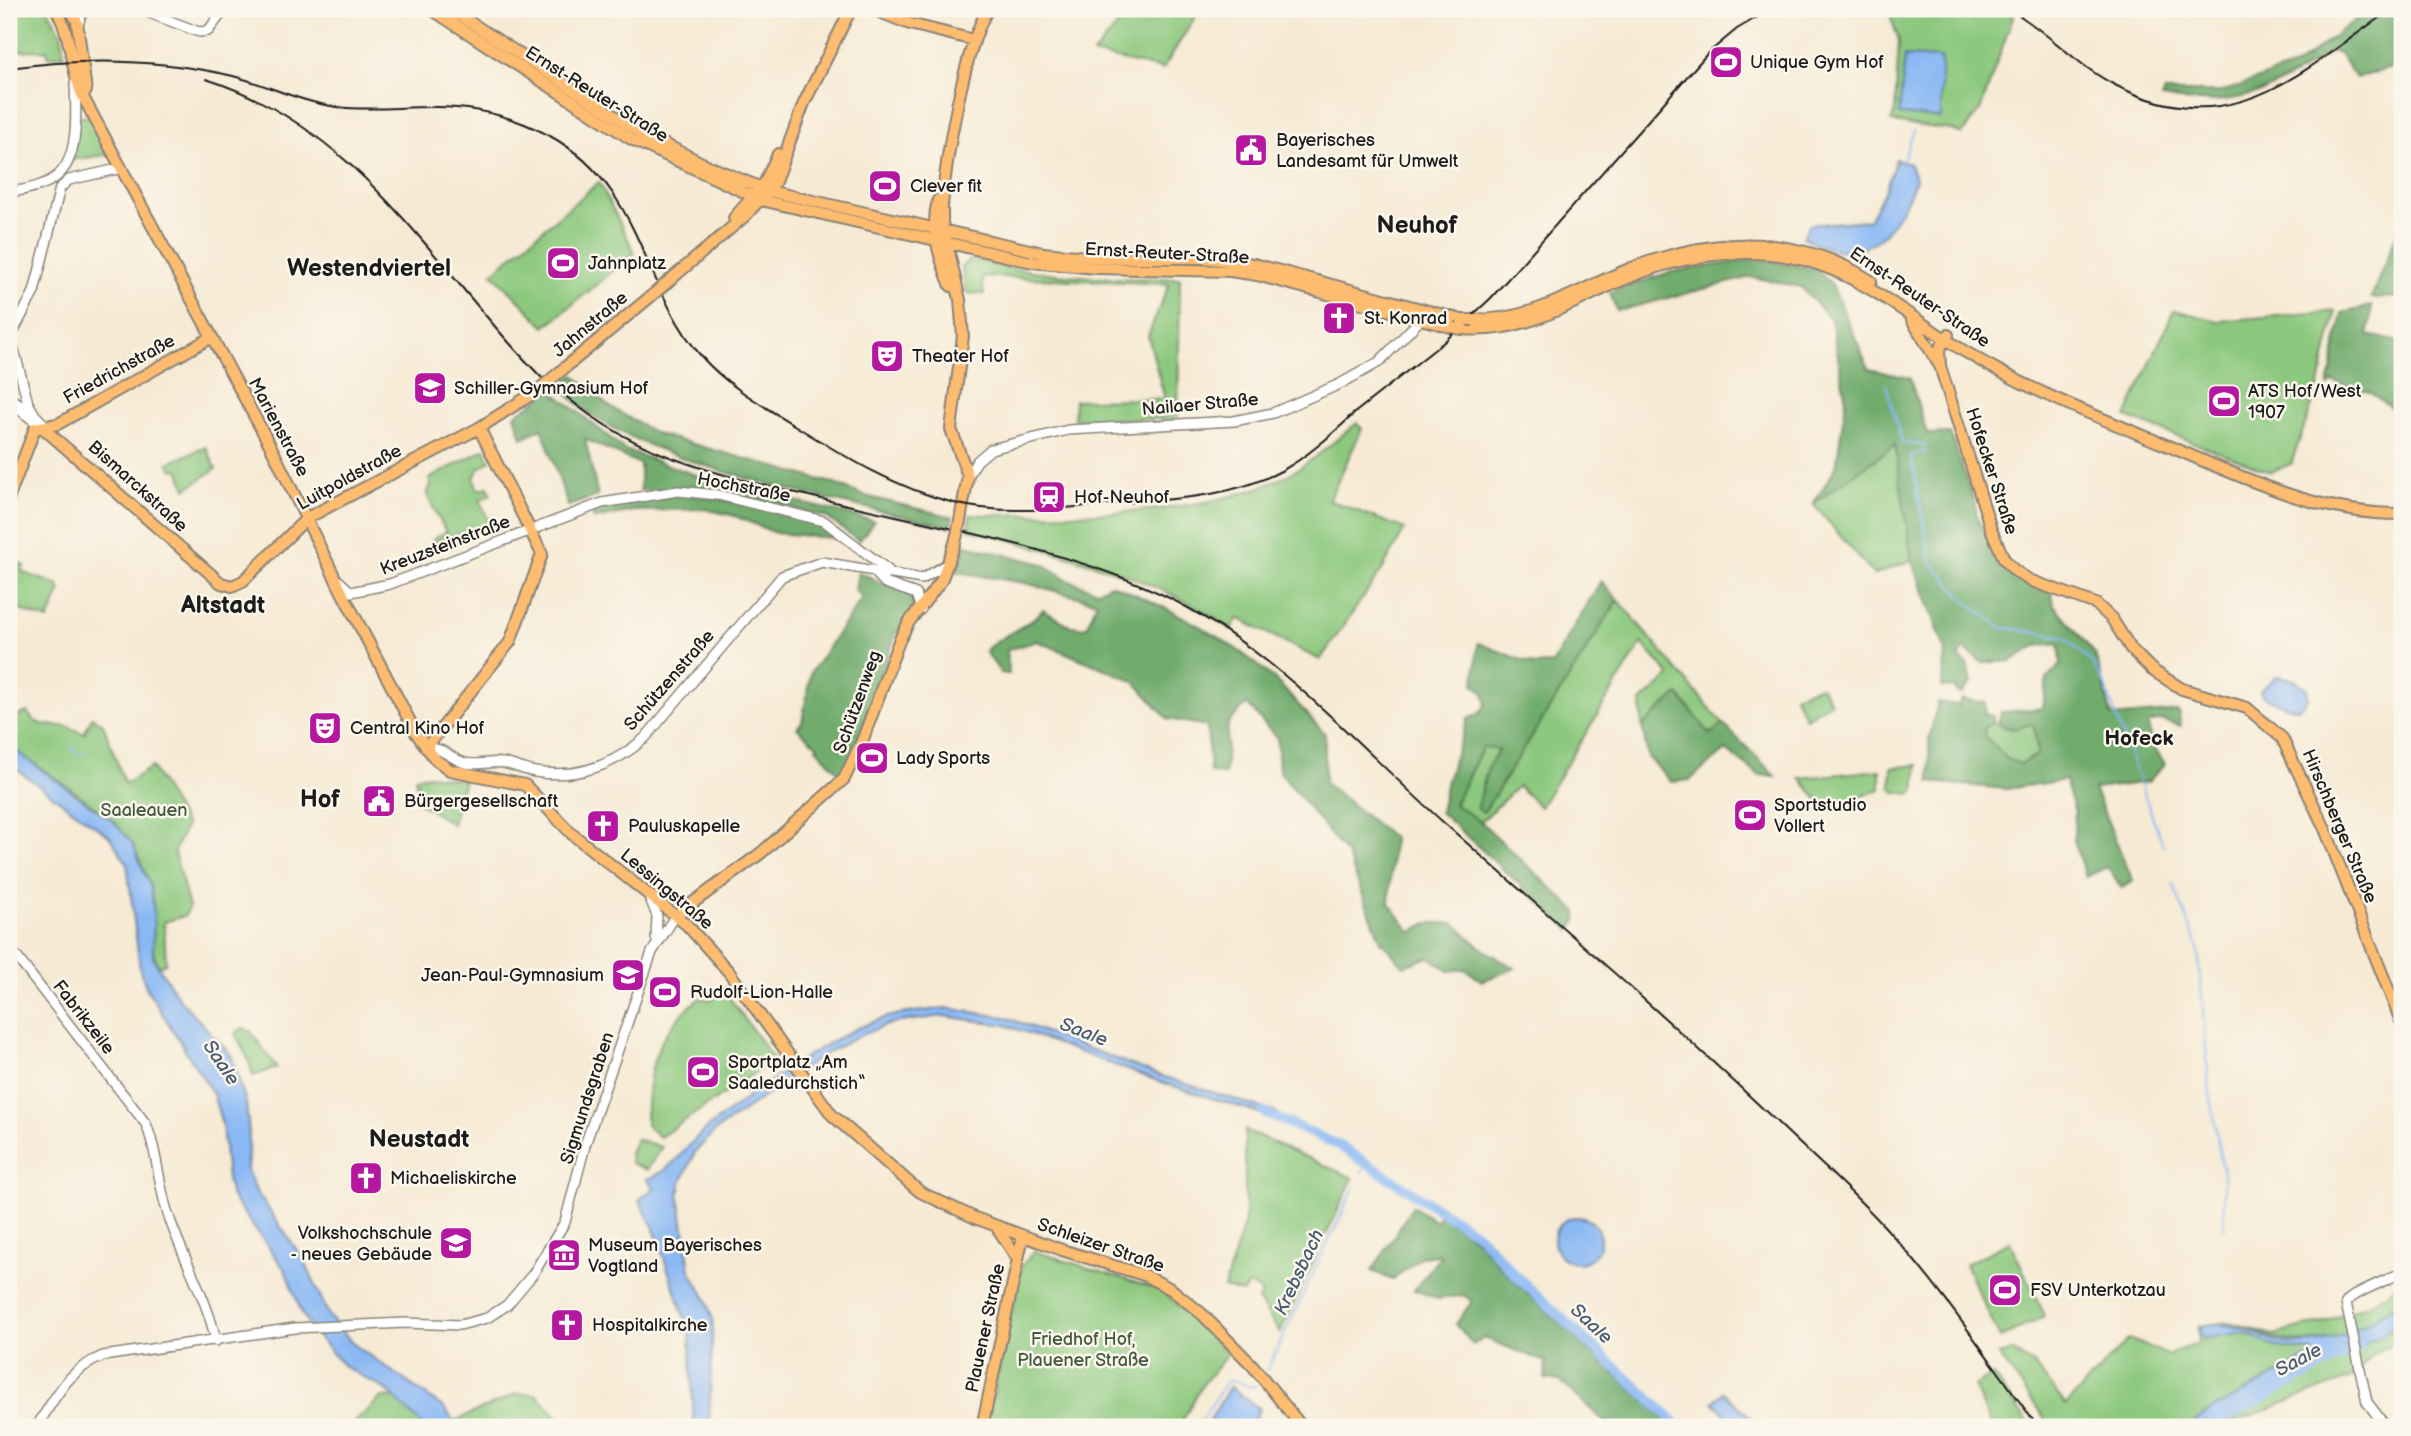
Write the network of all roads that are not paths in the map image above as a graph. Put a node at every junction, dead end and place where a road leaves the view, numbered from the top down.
1 (56, 9) edge
2 (71, 9) edge
3 (87, 9) edge
4 (139, 9) edge
5 (225, 9) edge
6 (431, 9) edge
7 (450, 9) edge
8 (851, 9) edge
9 (872, 9) edge
10 (988, 9) edge
11 (72, 30) junction
12 (974, 40) junction
13 (75, 75) junction
14 (98, 123) junction
15 (122, 168) junction
16 (9, 193) edge
17 (760, 194) junction
18 (940, 237) junction
19 (1909, 314) junction
20 (1424, 315) junction
21 (1463, 324) junction
22 (212, 337) junction
23 (1947, 337) junction
24 (1940, 366) junction
25 (9, 400) edge
26 (31, 415) junction
27 (64, 420) junction
28 (479, 428) junction
29 (40, 429) junction
30 (61, 442) junction
31 (968, 476) junction
32 (9, 497) edge
33 (2402, 514) edge
34 (307, 518) junction
35 (531, 530) junction
36 (950, 560) junction
37 (873, 570) junction
38 (895, 575) junction
39 (336, 577) junction
40 (230, 586) joint
41 (346, 590) junction
42 (369, 590) junction
43 (354, 609) junction
44 (921, 609) junction
45 (2233, 703) joint
46 (426, 748) junction
47 (645, 890) junction
48 (676, 915) junction
49 (9, 947) edge
50 (652, 952) junction
51 (2402, 1024) edge
52 (920, 1192) joint
53 (995, 1226) junction
54 (1023, 1236) junction
55 (1017, 1258) junction
56 (2402, 1272) edge
57 (216, 1341) junction
58 (36, 1427) edge
59 (982, 1427) edge
60 (1302, 1427) edge
61 (2386, 1427) edge

1 - 11 main road
2 - 3 street
2 - 11 main road
3 - 11 street
4 - 5 street
6 - 17 main road, Ernst-Reuter-Straße
7 - 17 main road, Ernst-Reuter-Straße
8 - 17 main road, Jahnstraße
9 - 12 main road
10 - 12 main road
11 - 13 main road, Marienstraße
11 - 14 main road, Marienstraße
12 - 18 main road
13 - 14 main road, Marienstraße
13 - 16 street
14 - 15 main road, Marienstraße
15 - 22 main road, Marienstraße
15 - 26 street
17 - 18 main road, Ernst-Reuter-Straße
17 - 28 main road, Jahnstraße, bridge
18 - 20 main road, Ernst-Reuter-Straße
18 - 31 main road
19 - 21 main road, Ernst-Reuter-Straße
19 - 23 main road, Ernst-Reuter-Straße
19 - 24 main road, Hofecker Straße
20 - 21 main road, Ernst-Reuter-Straße
20 - 31 street, Nailaer Straße
21 - 23 main road, Ernst-Reuter-Straße
22 - 27 main road, Friedrichstraße
22 - 34 main road, Marienstraße
23 - 24 main road, Hofecker Straße
23 - 33 main road, Ernst-Reuter-Straße
24 - 45 main road, Hofecker Straße
25 - 26 street
26 - 29 street
26 - 29 street
27 - 29 main road, Friedrichstraße
27 - 30 main road
28 - 34 main road, Luitpoldstraße
28 - 35 main road
29 - 30 main road, Bismarckstraße
29 - 32 main road
30 - 40 main road, Bismarckstraße
31 - 36 main road, bridge
34 - 39 main road, Marienstraße
34 - 40 main road, Luitpoldstraße
35 - 38 street, Hochstraße
35 - 42 street, Kreuzsteinstraße
35 - 46 main road
36 - 38 street, Schützenstraße
36 - 44 main road, Schützenweg
37 - 38 street, Schützenstraße
37 - 44 street, Schützenstraße
37 - 46 street, Schützenstraße
39 - 41 street
39 - 43 main road, Marienstraße
41 - 42 street, Kreuzsteinstraße
41 - 43 street
42 - 43 street, Kreuzsteinstraße
43 - 46 main road, Marienstraße
44 - 48 main road, Schützenweg
45 - 51 main road, Hirschberger Straße
46 - 47 main road, Lessingstraße
47 - 48 main road, Lessingstraße
47 - 50 street
48 - 50 street, Sigmundsgraben
48 - 52 main road, Lessingstraße
49 - 57 street, Fabrikzeile
50 - 57 street, Sigmundsgraben
52 - 53 main road, Schleizer Straße
53 - 54 main road, Schleizer Straße
53 - 55 main road
54 - 55 main road, Plauener Straße
54 - 60 main road, Schleizer Straße
55 - 59 main road, Plauener Straße
56 - 61 street
57 - 58 street, Sigmundsgraben

